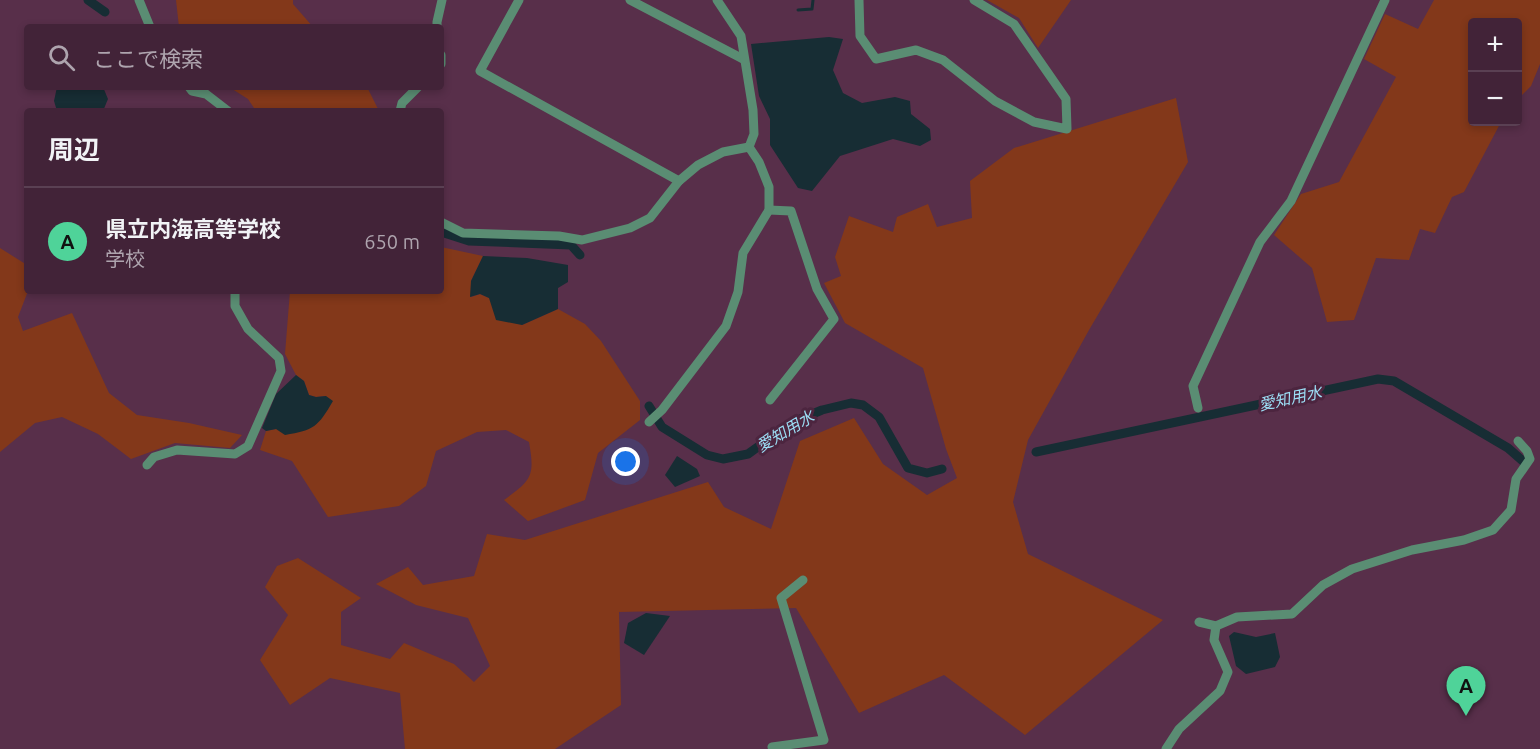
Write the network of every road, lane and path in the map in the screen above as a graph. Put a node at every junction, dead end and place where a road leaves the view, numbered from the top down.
1 (139, 0) edge
2 (442, 0) edge
3 (519, 0) edge
4 (630, 0) edge
5 (717, 0) edge
6 (859, 0) edge
7 (974, 0) edge
8 (1385, 0) edge
9 (149, 24) edge
10 (438, 24) edge
11 (743, 59) junction
12 (191, 90) edge
13 (415, 90) edge
14 (224, 108) edge
15 (401, 108) edge
16 (749, 147) junction
17 (679, 181) junction
18 (769, 210) junction
19 (444, 224) edge
20 (235, 294) edge
21 (770, 400) dead end
22 (1198, 408) dead end
23 (649, 422) dead end
24 (1518, 441) dead end
25 (147, 465) dead end
26 (803, 580) dead end
27 (1198, 622) dead end
28 (1216, 626) junction
29 (773, 749) edge
30 (1166, 749) edge

1 - 9 street
2 - 10 street
3 - 17 street
4 - 11 street
5 - 11 street
6 - 7 street
8 - 22 street
11 - 16 street
12 - 14 street
13 - 15 street
16 - 17 street
16 - 18 street
17 - 19 street
18 - 21 street
18 - 23 street
20 - 25 street
24 - 28 street
26 - 29 street
27 - 28 street
28 - 30 street

